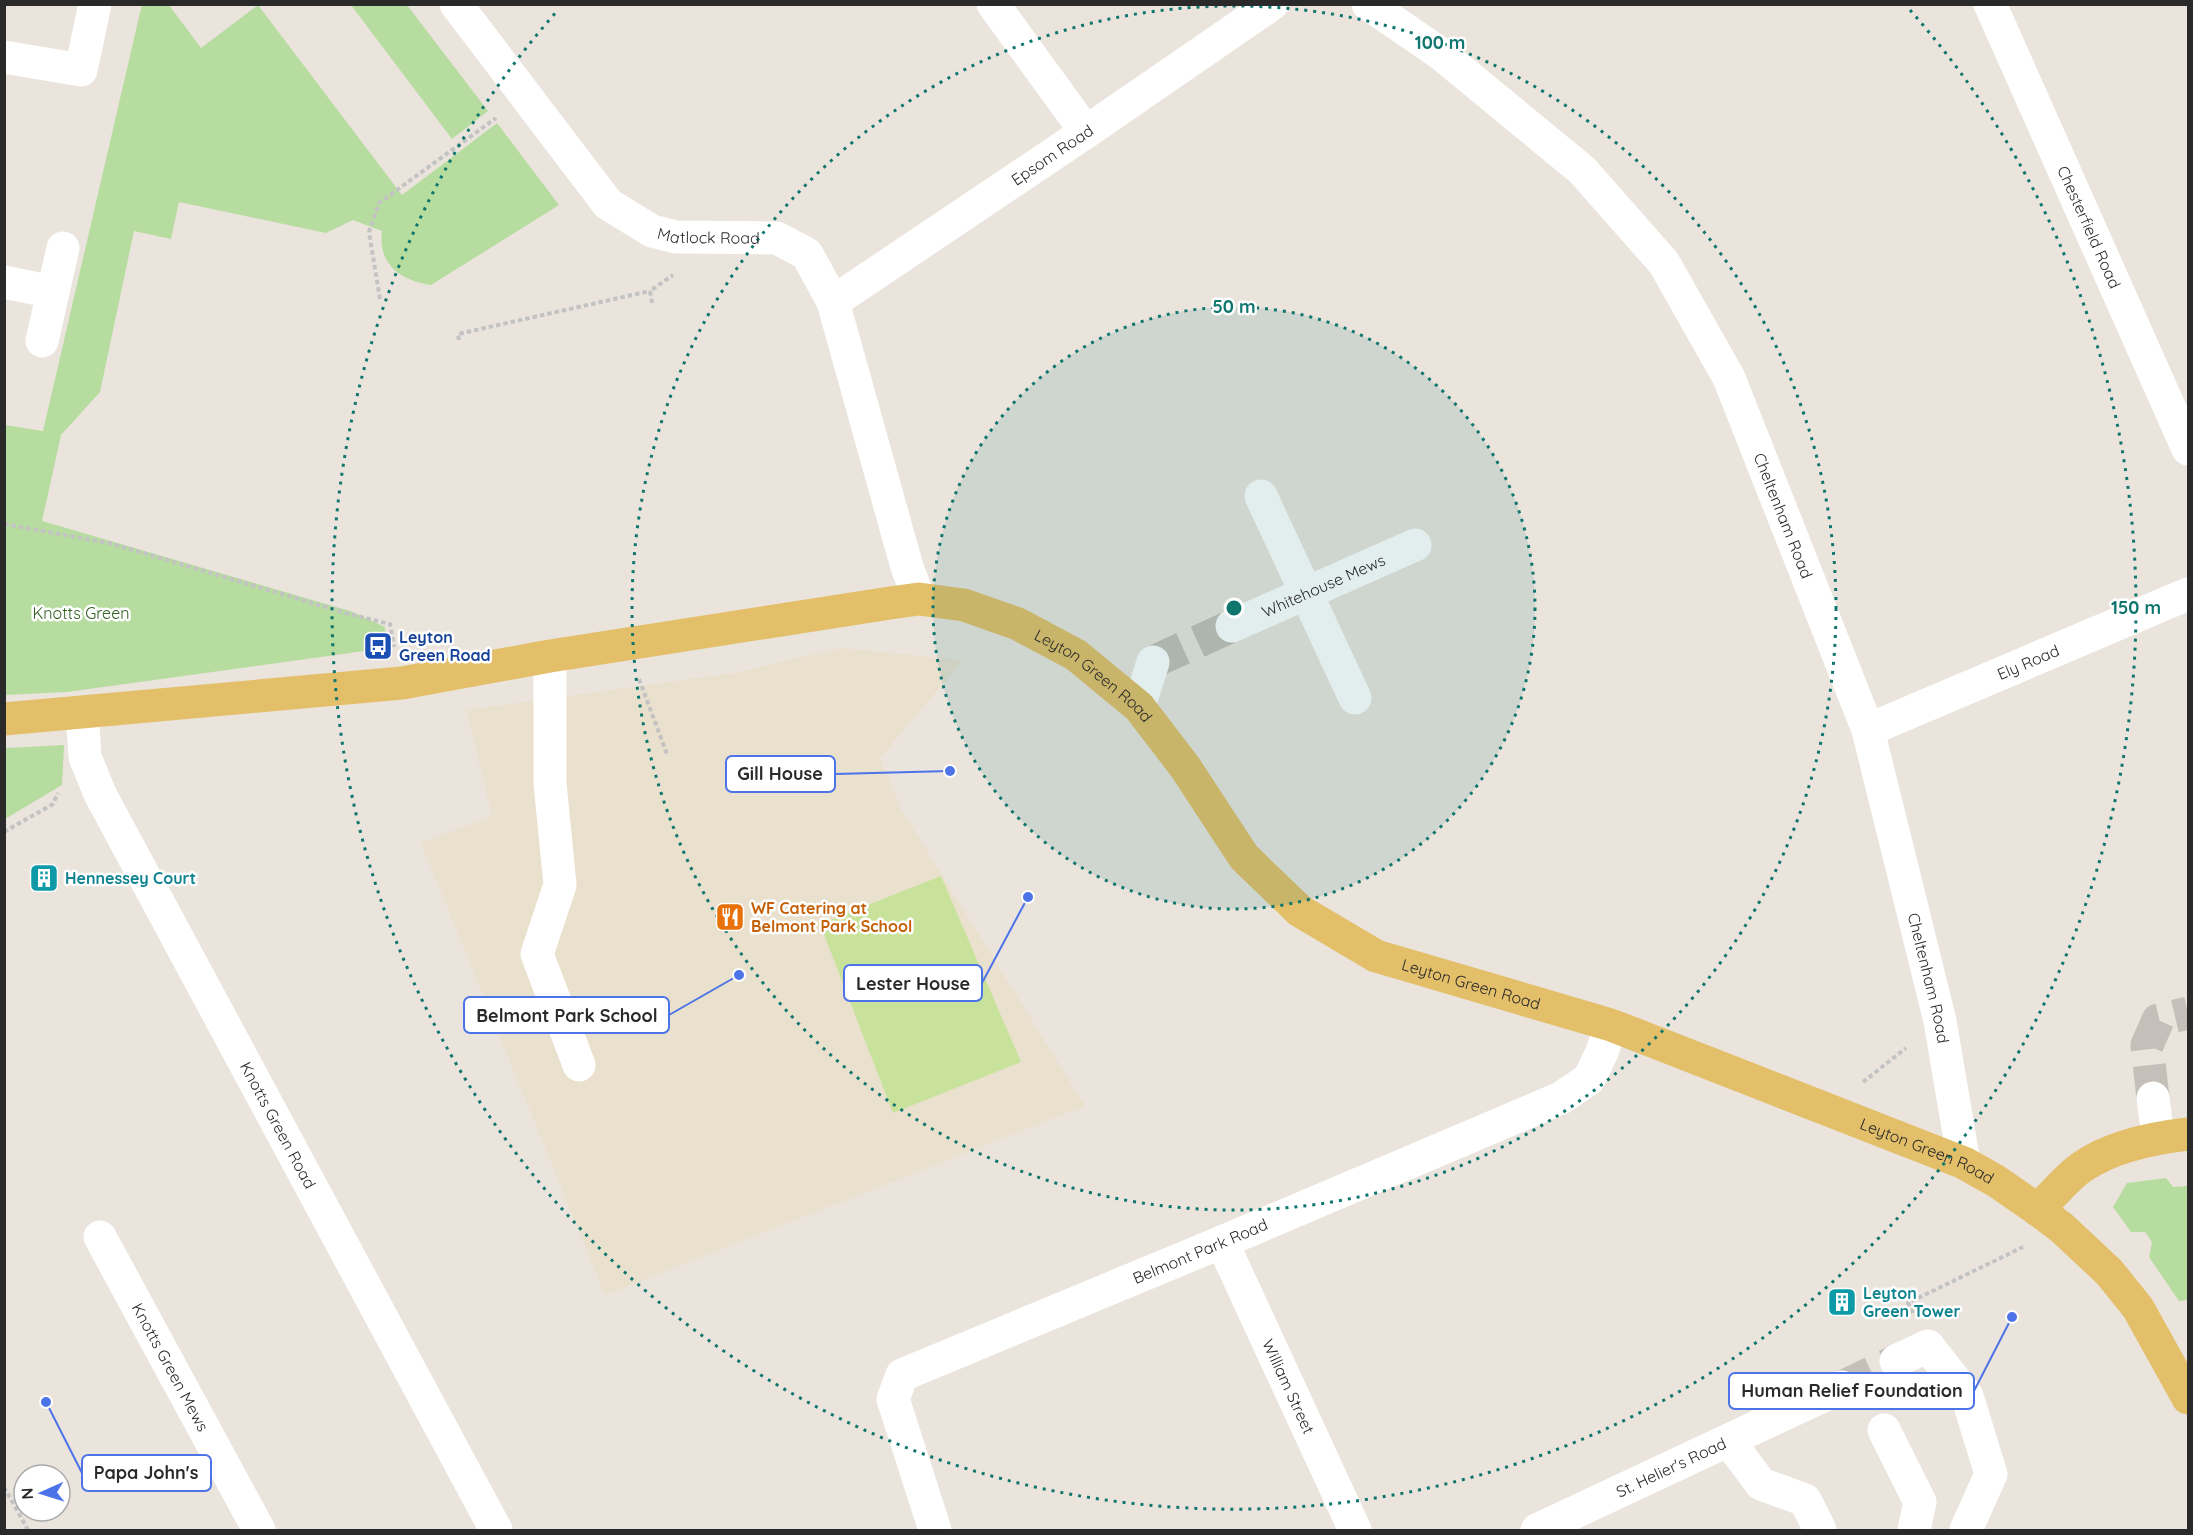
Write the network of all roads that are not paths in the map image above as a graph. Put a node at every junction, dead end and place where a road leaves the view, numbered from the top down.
1 (95, 4) edge
2 (456, 4) edge
3 (993, 4) edge
4 (1272, 4) edge
5 (1368, 4) edge
6 (1990, 4) edge
7 (4, 57) edge
8 (1086, 132) junction
9 (63, 248) dead end
10 (4, 282) edge
11 (53, 292) junction
12 (833, 302) junction
13 (42, 341) dead end
14 (2188, 449) edge
15 (1261, 496) dead end
16 (1415, 545) dead end
17 (1307, 594) junction
18 (2188, 594) edge
19 (919, 599) junction
20 (1232, 626) tunnel mouth
21 (550, 656) junction
22 (1153, 662) dead end
23 (1355, 698) dead end
24 (1139, 707) junction
25 (82, 712) junction
26 (4, 719) edge
27 (1868, 730) junction
28 (1611, 1024) junction
29 (579, 1065) dead end
30 (2153, 1098) tunnel mouth
31 (2173, 1136) edge
32 (1964, 1163) junction
33 (2050, 1219) junction
34 (100, 1237) dead end
35 (1222, 1242) junction
36 (1896, 1361) tunnel mouth
37 (1842, 1387) tunnel mouth
38 (2188, 1398) edge
39 (1884, 1430) dead end
40 (1729, 1441) junction
41 (258, 1530) edge
42 (496, 1530) edge
43 (935, 1530) edge
44 (1355, 1530) edge
45 (1537, 1530) edge
46 (1820, 1530) edge
47 (1914, 1530) edge
48 (1966, 1530) edge

1 - 7 street
2 - 12 street, Matlock Road
3 - 8 street
4 - 8 street, Epsom Road
5 - 27 street, Cheltenham Road
6 - 14 street, Chesterfield Road
8 - 12 street, Epsom Road
9 - 11 street
10 - 11 street
11 - 13 street
12 - 19 street, Matlock Road
15 - 17 street
16 - 17 street, Whitehouse Mews
17 - 20 street, Whitehouse Mews
17 - 23 street
18 - 27 street, Ely Road
19 - 21 main road, Leyton Green Road
19 - 24 main road, Leyton Green Road
21 - 25 main road, Leyton Green Road
21 - 29 street
22 - 24 street
24 - 28 main road, Leyton Green Road
25 - 26 main road, Leyton Green Road
25 - 42 street, Knotts Green Road
27 - 32 street, Cheltenham Road
28 - 32 main road, Leyton Green Road
28 - 35 street, Belmont Park Road
30 - 31 street
31 - 33 main road
32 - 33 main road, Leyton Green Road
33 - 38 main road, Leyton Green Road
34 - 41 street, Knotts Green Mews
35 - 43 street, Belmont Park Road
35 - 44 street, William Street
36 - 48 street
37 - 40 street, St. Helier's Road
39 - 47 street
40 - 45 street, St. Helier's Road
40 - 46 street

